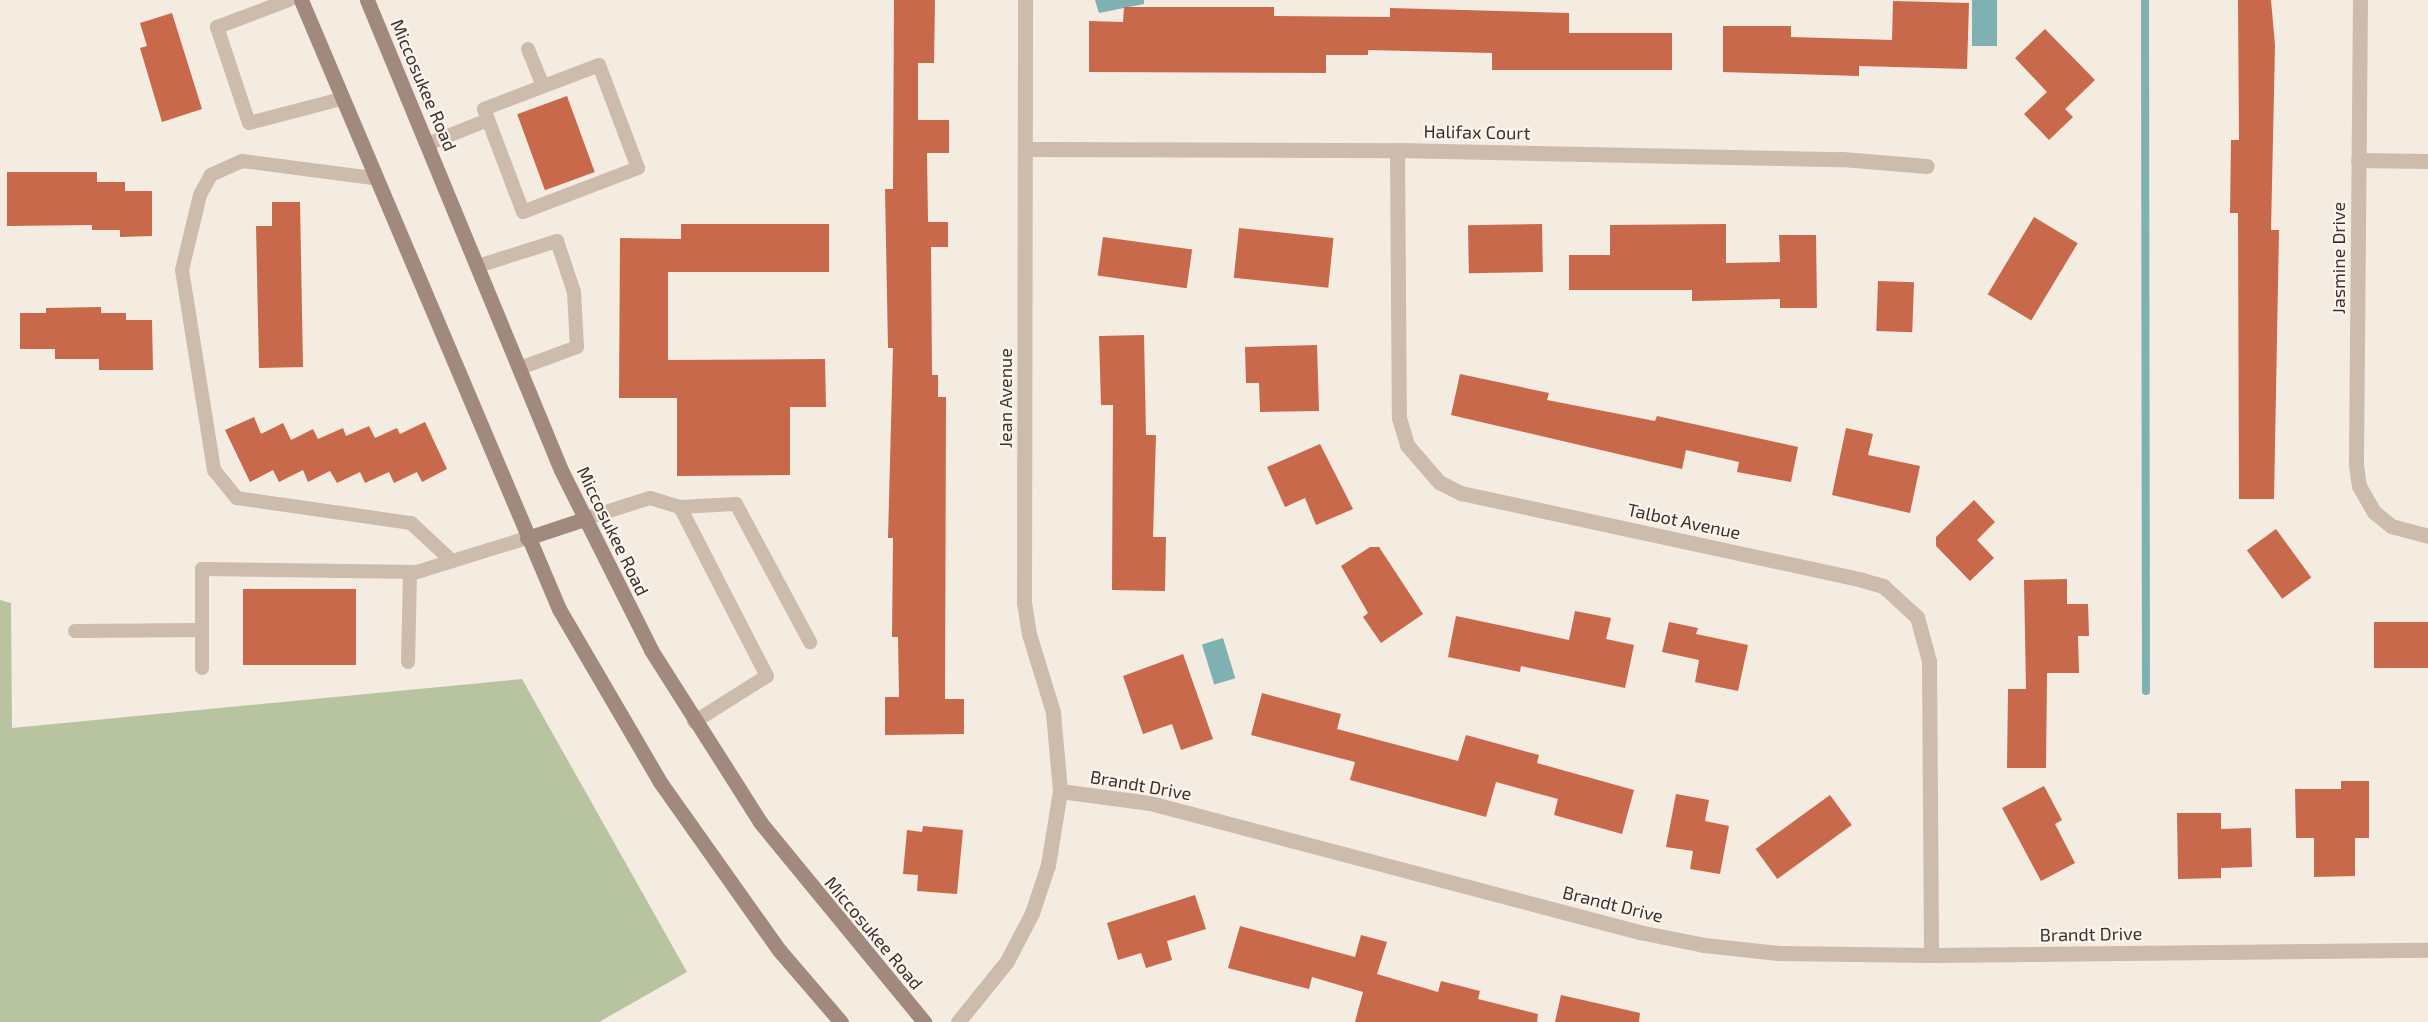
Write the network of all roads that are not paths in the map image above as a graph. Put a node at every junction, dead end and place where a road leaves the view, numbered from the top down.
1 (289, 0) edge
2 (301, 0) edge
3 (367, 0) edge
4 (1025, 0) edge
5 (2360, 0) edge
6 (528, 49) dead end
7 (543, 86) junction
8 (341, 99) junction
9 (488, 120) junction
10 (428, 144) junction
11 (1025, 149) junction
12 (1397, 150) junction
13 (2358, 160) junction
14 (2428, 161) edge
15 (1928, 166) dead end
16 (373, 178) junction
17 (478, 266) junction
18 (520, 368) junction
19 (680, 507) junction
20 (584, 519) junction
21 (2428, 536) edge
22 (527, 538) junction
23 (452, 561) junction
24 (410, 572) junction
25 (202, 630) junction
26 (75, 631) dead end
27 (810, 642) dead end
28 (408, 662) dead end
29 (202, 668) dead end
30 (694, 722) junction
31 (1060, 790) junction
32 (2428, 950) edge
33 (1931, 955) junction
34 (840, 1022) edge
35 (924, 1022) edge
36 (958, 1022) edge

1 - 8 lane
2 - 8 street
3 - 10 street, Miccosukee Road
4 - 11 street, Jean Avenue
5 - 13 street, Jasmine Drive
6 - 7 lane
7 - 9 lane
7 - 9 lane
8 - 16 street
9 - 10 lane
10 - 17 street, Miccosukee Road
11 - 12 street, Halifax Court
11 - 31 street, Jean Avenue
12 - 15 street, Halifax Court
12 - 33 street, Talbot Avenue
13 - 14 street
13 - 21 street, Jasmine Drive
16 - 22 street
16 - 23 lane
17 - 18 street, Miccosukee Road
17 - 18 lane
18 - 20 street, Miccosukee Road
19 - 20 lane
19 - 27 lane
19 - 30 lane
20 - 22 street
20 - 30 street, Miccosukee Road
22 - 23 lane
22 - 34 street
23 - 24 lane
24 - 25 lane
24 - 28 lane
25 - 26 lane
25 - 29 lane
30 - 35 street, Miccosukee Road
31 - 33 street, Brandt Drive
31 - 36 street
32 - 33 street, Brandt Drive

